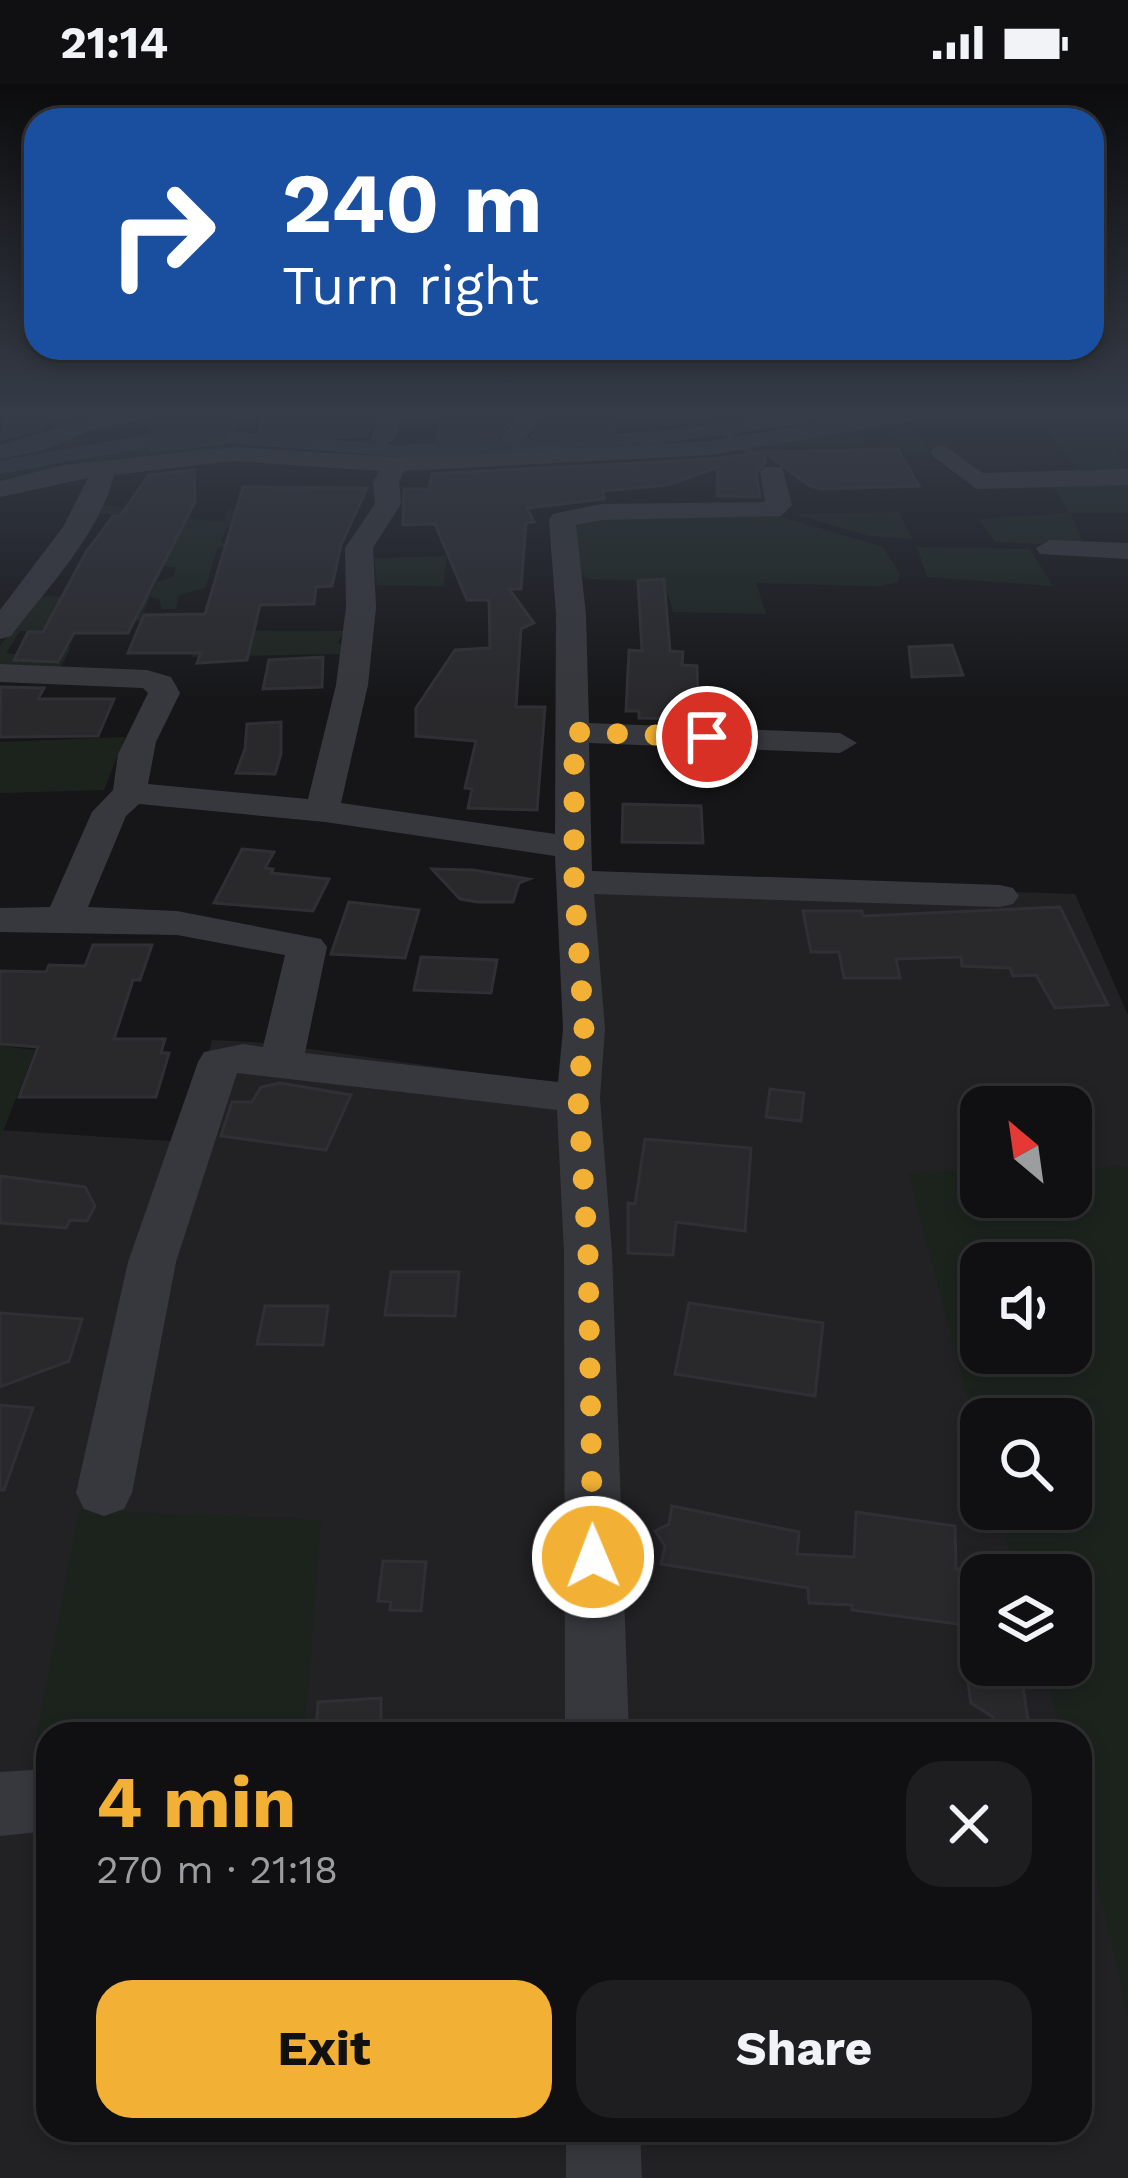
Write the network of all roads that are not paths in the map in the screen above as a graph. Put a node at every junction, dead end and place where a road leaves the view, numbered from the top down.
1 (86, 509) edge
2 (385, 509) edge
3 (774, 509) edge
4 (1050, 548) dead end
5 (1128, 551) edge
6 (0, 630) edge
7 (0, 673) edge
8 (574, 732) junction
9 (840, 742) dead end
10 (131, 794) junction
11 (320, 811) junction
12 (574, 865) junction
13 (1000, 896) dead end
14 (64, 918) junction
15 (0, 920) edge
16 (281, 1064) junction
17 (578, 1098) junction
18 (104, 1493) dead end
19 (597, 1722) edge
20 (36, 1801) edge
21 (0, 1804) edge
22 (604, 2142) edge
23 (604, 2178) edge

1 - 6 street
2 - 11 street
3 - 8 street
4 - 5 street
7 - 10 street
8 - 9 street
8 - 12 street
10 - 11 street
10 - 14 street
11 - 12 street
12 - 13 street
12 - 17 street
14 - 15 street
14 - 16 street
16 - 17 street
16 - 18 street
17 - 19 street
20 - 21 street
22 - 23 street

